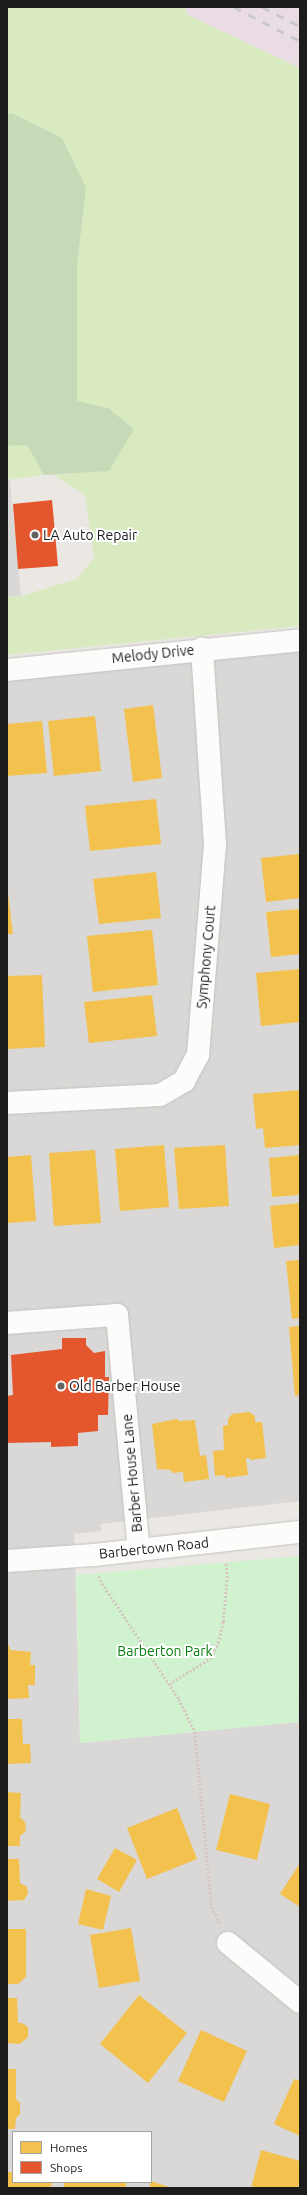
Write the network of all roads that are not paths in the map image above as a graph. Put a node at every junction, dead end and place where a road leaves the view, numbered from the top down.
1 (300, 640) edge
2 (202, 648) junction
3 (7, 670) edge
4 (7, 1103) edge
5 (7, 1322) edge
6 (300, 1532) edge
7 (139, 1550) junction
8 (7, 1561) edge
9 (228, 1943) road end
10 (300, 2002) edge

1 - 2 street, Melody Drive
2 - 3 street, Melody Drive
2 - 4 street, Symphony Court
5 - 7 street, Barber House Lane
6 - 7 street, Barbertown Road
7 - 8 street, Barbertown Road
9 - 10 street

